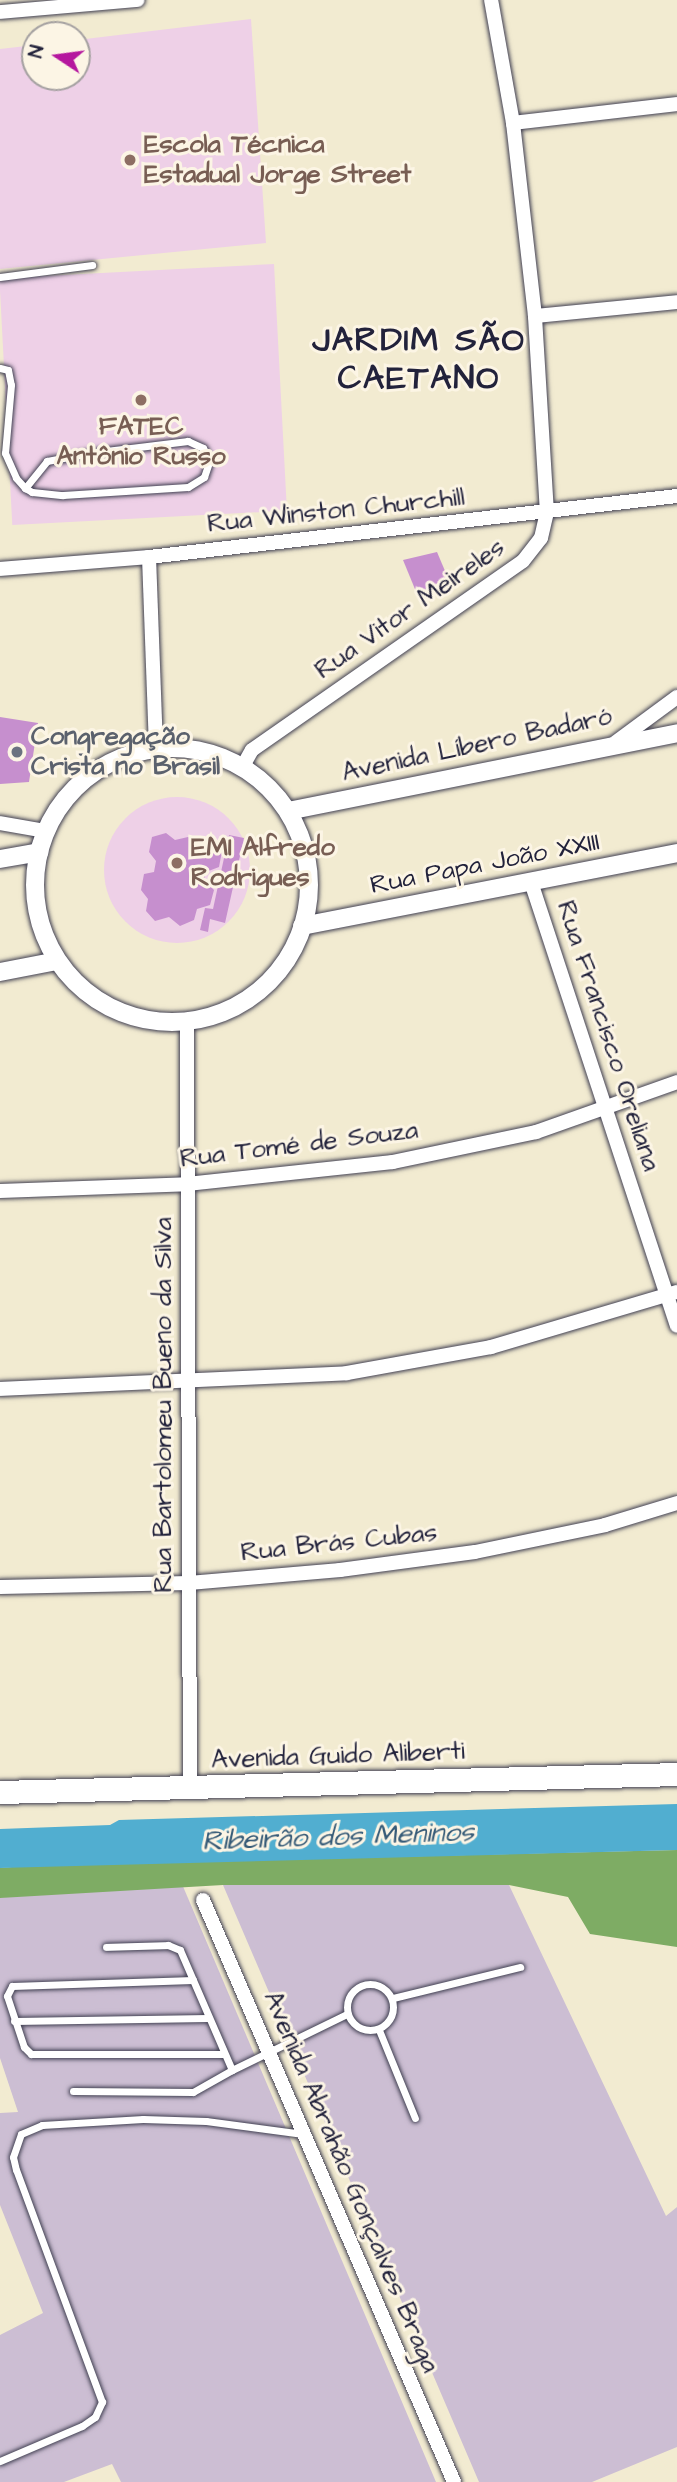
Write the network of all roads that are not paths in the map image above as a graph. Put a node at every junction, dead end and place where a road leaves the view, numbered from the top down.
1 (137, 0) edge
2 (491, 0) edge
3 (0, 12) edge
4 (677, 104) edge
5 (513, 123) junction
6 (92, 265) dead end
7 (0, 277) edge
8 (677, 302) edge
9 (535, 316) junction
10 (0, 368) edge
11 (25, 488) junction
12 (677, 496) edge
13 (547, 513) junction
14 (149, 557) junction
15 (0, 569) edge
16 (677, 697) edge
17 (677, 733) edge
18 (616, 742) junction
19 (156, 748) junction
20 (243, 766) junction
21 (288, 811) junction
22 (0, 823) edge
23 (46, 831) junction
24 (39, 852) junction
25 (677, 853) edge
26 (0, 859) edge
27 (531, 881) junction
28 (302, 926) junction
29 (57, 961) junction
30 (0, 972) edge
31 (187, 1023) junction
32 (677, 1082) edge
33 (606, 1110) junction
34 (187, 1184) junction
35 (0, 1191) edge
36 (672, 1294) edge
37 (677, 1326) edge
38 (188, 1383) junction
39 (0, 1389) edge
40 (677, 1503) edge
41 (189, 1583) junction
42 (0, 1587) edge
43 (677, 1774) edge
44 (190, 1788) junction
45 (0, 1792) edge
46 (203, 1900) dead end
47 (106, 1947) dead end
48 (520, 1967) dead end
49 (193, 1980) junction
50 (393, 1998) junction
51 (347, 2014) junction
52 (208, 2018) junction
53 (15, 2021) junction
54 (379, 2030) junction
55 (222, 2054) junction
56 (270, 2055) junction
57 (232, 2070) junction
58 (73, 2091) dead end
59 (415, 2118) dead end
60 (304, 2134) junction
61 (0, 2461) edge
62 (454, 2482) edge

1 - 3 street
2 - 5 street, Rua Vitor Meireles
4 - 5 street
5 - 9 street, Rua Vitor Meireles
6 - 7 lane
8 - 9 street
9 - 13 street, Rua Vitor Meireles
10 - 11 lane
11 - 11 lane
12 - 13 street, Rua Winston Churchill
13 - 14 street, Rua Winston Churchill
13 - 20 street, Rua Vitor Meireles
14 - 15 street, Rua Winston Churchill
14 - 19 street
16 - 18 street
17 - 18 street, Avenida Líbero Badaró
18 - 21 street, Avenida Líbero Badaró
19 - 20 street
19 - 23 street
20 - 21 street
21 - 28 street
22 - 23 street
23 - 24 street
24 - 26 street
24 - 29 street
25 - 27 street, Rua Papa João XXIII
27 - 28 street, Rua Papa João XXIII
27 - 33 street, Rua Francisco Oreliana
28 - 31 street
29 - 30 street
29 - 31 street
31 - 34 street, Rua Bartolomeu Bueno da Silva
32 - 33 street, Rua Tomé de Souza
33 - 34 street, Rua Tomé de Souza
33 - 36 street, Rua Francisco Oreliana
34 - 35 street, Rua Tomé de Souza
34 - 38 street, Rua Bartolomeu Bueno da Silva
36 - 37 street, Rua Francisco Oreliana
36 - 38 street
38 - 39 street
38 - 41 street, Rua Bartolomeu Bueno da Silva
40 - 41 street, Rua Brás Cubas
41 - 42 street, Rua Brás Cubas
41 - 44 street, Rua Bartolomeu Bueno da Silva
43 - 44 main road, Avenida Guido Aliberti
44 - 45 main road, Avenida Guido Aliberti
46 - 56 street, Avenida Abrahão Gonçalves Braga
47 - 49 lane
48 - 50 lane
49 - 52 lane
49 - 53 lane
50 - 51 lane
50 - 54 lane
51 - 54 lane
51 - 56 lane
52 - 53 lane
52 - 55 lane
53 - 55 lane
54 - 59 lane
55 - 57 lane
56 - 57 lane
56 - 60 street, Avenida Abrahão Gonçalves Braga
57 - 58 lane
60 - 61 lane
60 - 62 street, Avenida Abrahão Gonçalves Braga

